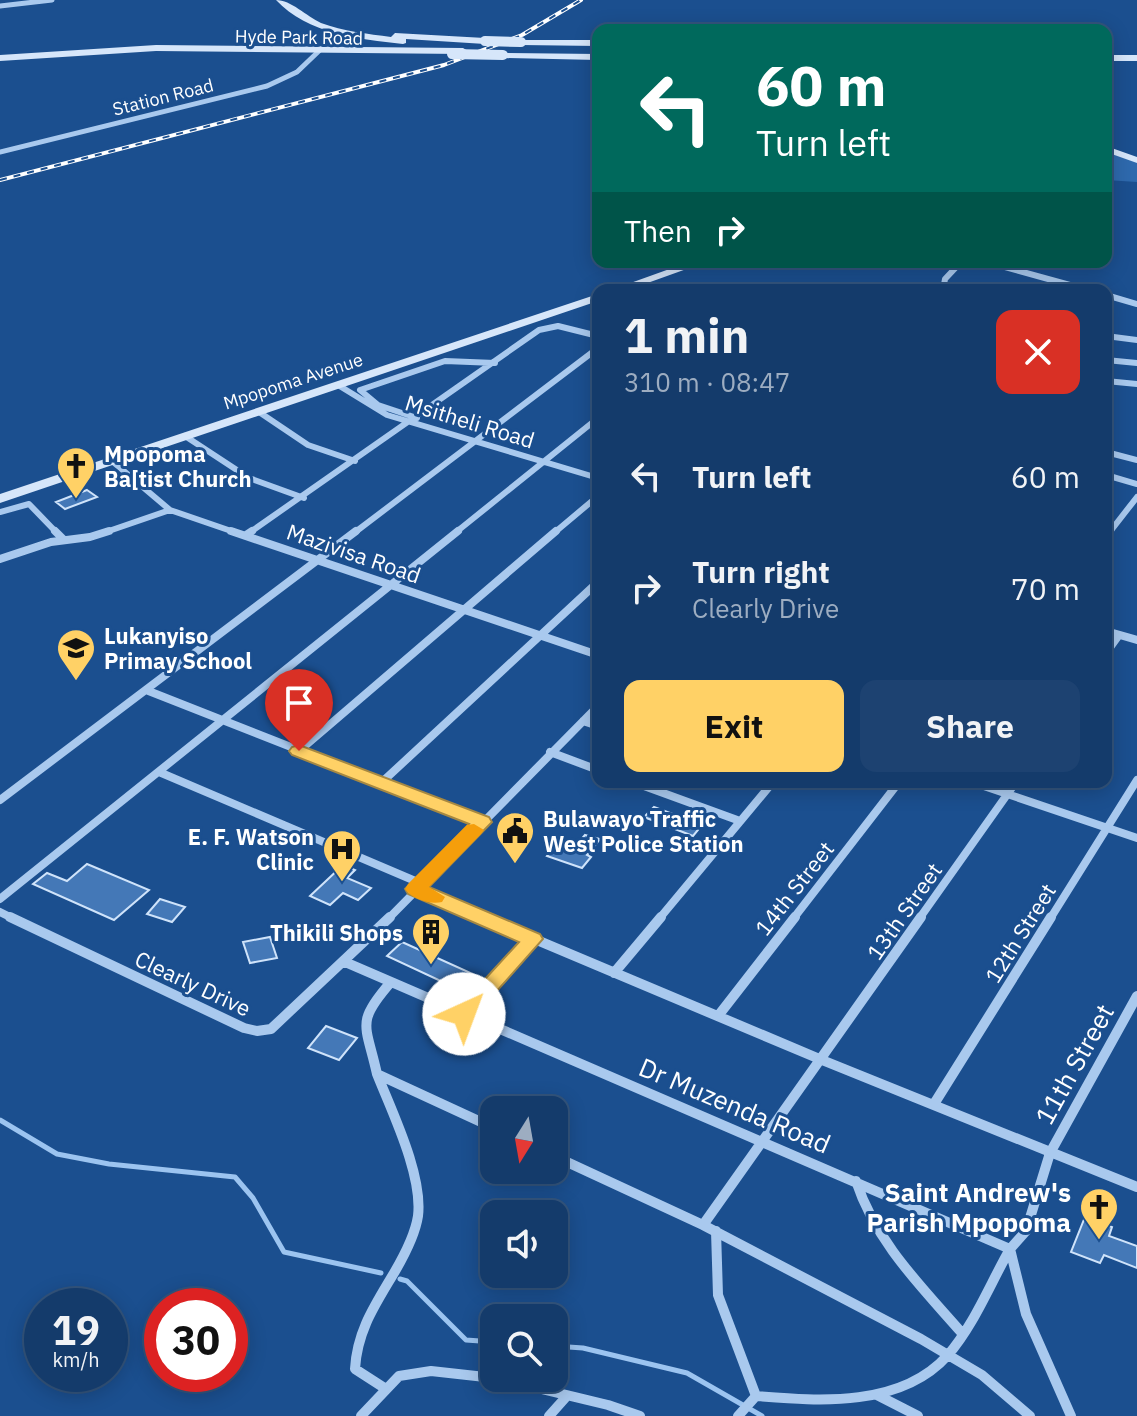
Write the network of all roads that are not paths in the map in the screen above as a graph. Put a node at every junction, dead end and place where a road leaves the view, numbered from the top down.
1 (52, 0) edge
2 (280, 0) edge
3 (293, 0) edge
4 (0, 6) edge
5 (592, 49) edge
6 (592, 50) edge
7 (320, 51) junction
8 (505, 51) junction
9 (0, 60) edge
10 (1112, 60) edge
11 (1137, 60) edge
12 (1112, 150) edge
13 (0, 152) edge
14 (1137, 158) edge
15 (682, 268) edge
16 (1009, 268) edge
17 (635, 284) edge
18 (1066, 284) edge
19 (1112, 297) edge
20 (592, 299) edge
21 (1137, 304) edge
22 (592, 334) edge
23 (1112, 337) edge
24 (1137, 340) edge
25 (592, 353) edge
26 (1112, 361) edge
27 (495, 363) junction
28 (1137, 363) edge
29 (1112, 382) edge
30 (1137, 384) edge
31 (338, 385) junction
32 (259, 412) junction
33 (414, 420) junction
34 (592, 423) edge
35 (185, 436) junction
36 (475, 441) junction
37 (1112, 454) edge
38 (1137, 460) edge
39 (112, 461) junction
40 (355, 461) junction
41 (543, 461) junction
42 (592, 476) edge
43 (1112, 477) edge
44 (1137, 484) edge
45 (1137, 497) edge
46 (304, 498) junction
47 (0, 499) edge
48 (592, 501) edge
49 (170, 510) junction
50 (0, 512) edge
51 (1112, 528) edge
52 (246, 535) junction
53 (63, 539) junction
54 (0, 559) edge
55 (318, 560) junction
56 (390, 584) junction
57 (592, 587) edge
58 (461, 609) junction
59 (1112, 633) edge
60 (538, 635) junction
61 (1119, 635) junction
62 (1137, 640) edge
63 (1112, 645) edge
64 (592, 653) edge
65 (146, 690) junction
66 (592, 712) edge
67 (219, 721) junction
68 (583, 721) junction
69 (592, 724) edge
70 (299, 751) junction
71 (550, 752) junction
72 (592, 768) edge
73 (159, 772) junction
74 (1137, 780) edge
75 (381, 783) junction
76 (649, 788) edge
77 (768, 788) edge
78 (894, 788) edge
79 (990, 788) edge
80 (1012, 788) edge
81 (1007, 794) junction
82 (0, 800) edge
83 (740, 821) junction
84 (482, 822) junction
85 (1106, 828) junction
86 (1137, 838) edge
87 (418, 886) junction
88 (0, 899) edge
89 (0, 912) edge
90 (533, 939) junction
91 (345, 962) junction
92 (614, 973) junction
93 (391, 982) junction
94 (1137, 996) edge
95 (464, 1014) junction
96 (718, 1016) junction
97 (822, 1060) junction
98 (377, 1074) junction
99 (934, 1104) junction
100 (480, 1122) edge
101 (762, 1140) junction
102 (1050, 1153) junction
103 (568, 1162) edge
104 (856, 1181) junction
105 (1137, 1187) edge
106 (703, 1225) junction
107 (716, 1231) junction
108 (1010, 1249) junction
109 (961, 1332) junction
110 (947, 1356) junction
111 (480, 1376) edge
112 (386, 1389) junction
113 (547, 1392) edge
114 (877, 1395) junction
115 (756, 1396) junction
116 (566, 1397) junction
117 (361, 1416) edge
118 (549, 1416) edge
119 (640, 1416) edge
120 (738, 1416) edge
121 (918, 1416) edge
122 (1030, 1416) edge
123 (1071, 1416) edge

1 - 4 street
2 - 8 street, bridge
3 - 5 street, bridge
6 - 8 street, Hyde Park Road
7 - 8 street, Hyde Park Road, bridge
7 - 8 street, Hyde Park Road, bridge
7 - 9 street, Hyde Park Road
7 - 13 street, Station Road
10 - 11 street
12 - 14 street
15 - 17 street
16 - 18 street
19 - 21 street
20 - 31 street, Mpopoma Avenue
22 - 27 street
23 - 24 street
25 - 36 street
26 - 28 street
27 - 33 street
27 - 33 street
29 - 30 street
31 - 32 street, Mpopoma Avenue
31 - 33 street, Msitheli Road
32 - 35 street, Mpopoma Avenue
32 - 40 street
33 - 36 street, Msitheli Road
33 - 40 street
34 - 41 street
35 - 39 street, Mpopoma Avenue
35 - 46 street
36 - 41 street, Msitheli Road
36 - 55 street
37 - 38 street
39 - 47 street, Mpopoma Avenue
39 - 49 street, Mazivisa Road
40 - 46 street
41 - 42 street, Msitheli Road
41 - 56 street
43 - 44 street
45 - 51 street
46 - 52 street
48 - 58 street
49 - 52 street, Mazivisa Road
49 - 53 street
50 - 53 street
52 - 55 street, Mazivisa Road
53 - 54 street
55 - 56 street, Mazivisa Road
55 - 65 street
56 - 58 street, Mazivisa Road
56 - 67 street
57 - 60 street
58 - 60 street, Mazivisa Road
58 - 70 street
59 - 61 street
60 - 64 street, Mazivisa Road
60 - 75 street
61 - 62 street
61 - 63 street
65 - 67 street
65 - 82 street
66 - 68 street, Clearly Drive
67 - 70 street
67 - 73 street
68 - 69 street
68 - 71 street, Clearly Drive
70 - 75 street
71 - 72 street
71 - 84 street, Clearly Drive
73 - 87 street
73 - 88 street
74 - 85 street, 12th Street
75 - 84 street
76 - 83 street
77 - 83 street
78 - 96 street, 14th Street
79 - 81 street
80 - 81 street, 13th Street
81 - 85 street
81 - 97 street, 13th Street
83 - 92 street
84 - 87 street, Clearly Drive
85 - 86 street
85 - 99 street, 12th Street
87 - 90 street
87 - 91 street, Clearly Drive
89 - 91 street, Clearly Drive
90 - 92 street
90 - 95 street
91 - 93 street, Dr Muzenda Road
92 - 96 street
93 - 95 street, Dr Muzenda Road
93 - 98 street
94 - 102 street, 11th Street
95 - 101 street, Dr Muzenda Road
96 - 97 street
97 - 99 street
97 - 101 street, 13th Street
98 - 100 street
98 - 112 street
99 - 102 street
101 - 104 street, Dr Muzenda Road
101 - 106 street, 13th Street
102 - 105 street
102 - 108 street
103 - 106 street
104 - 108 street, Dr Muzenda Road
104 - 109 street
106 - 107 street
107 - 110 street
107 - 115 street
108 - 109 street
108 - 123 street
109 - 110 street
110 - 114 street
110 - 122 street
111 - 112 street
112 - 117 street
113 - 116 street
114 - 115 street
114 - 121 street
115 - 120 street
116 - 118 street
116 - 119 street

